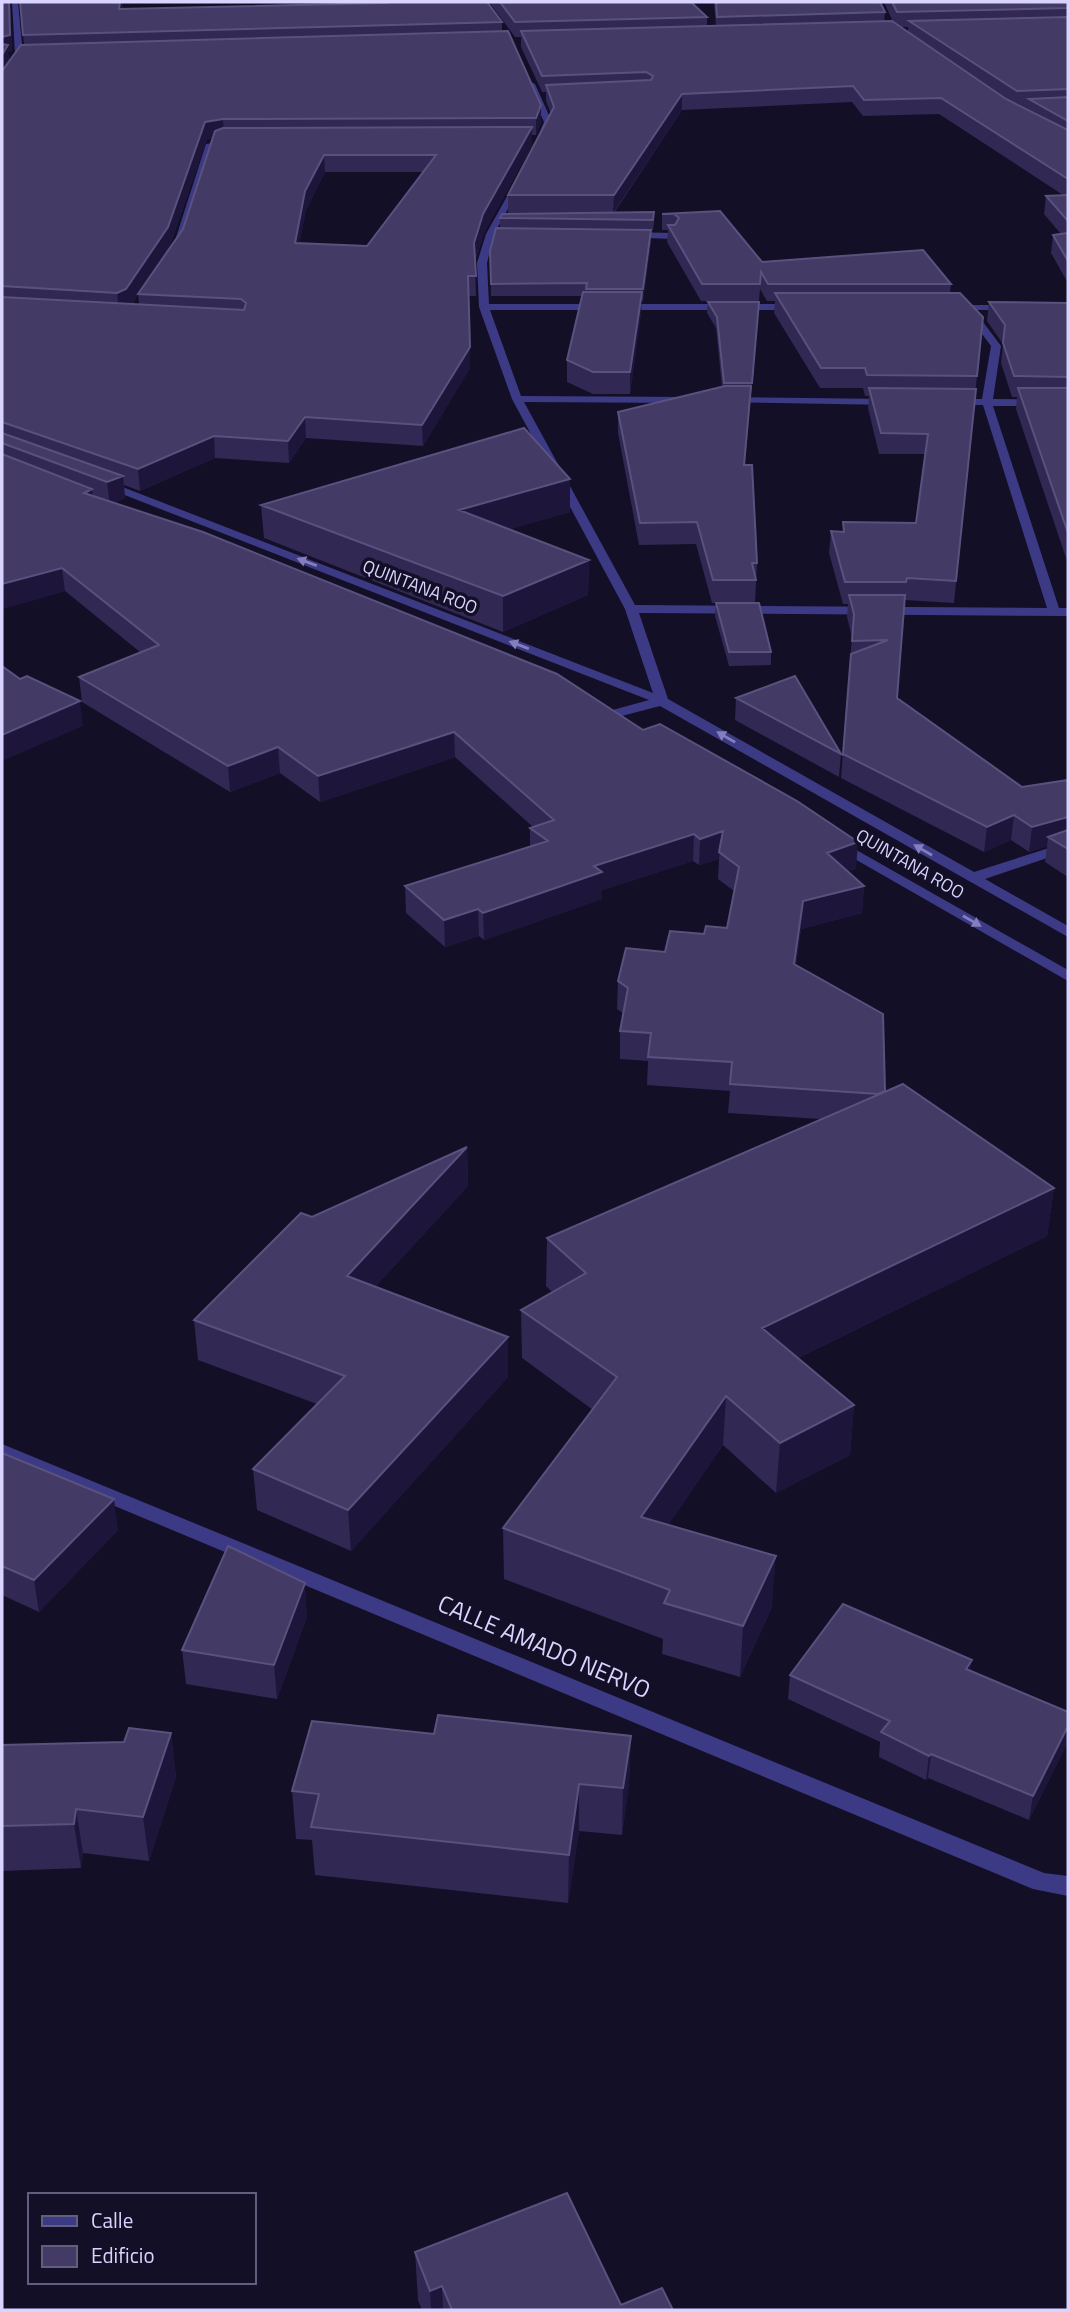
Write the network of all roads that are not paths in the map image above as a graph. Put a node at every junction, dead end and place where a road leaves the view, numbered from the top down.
1 (15, 2) edge
2 (15, 55) junction
3 (33, 55) edge
4 (527, 76) edge
5 (2, 83) edge
6 (551, 96) edge
7 (537, 97) junction
8 (527, 140) edge
9 (541, 140) junction
10 (237, 141) edge
11 (535, 152) edge
12 (523, 174) edge
13 (499, 219) junction
14 (511, 219) edge
15 (491, 234) junction
16 (503, 234) edge
17 (621, 235) edge
18 (673, 236) edge
19 (170, 258) edge
20 (484, 307) junction
21 (814, 307) edge
22 (938, 307) edge
23 (966, 307) junction
24 (1030, 307) edge
25 (517, 399) junction
26 (904, 402) edge
27 (945, 402) edge
28 (987, 402) junction
29 (1068, 403) edge
30 (94, 480) edge
31 (631, 609) junction
32 (1054, 611) junction
33 (1068, 612) edge
34 (662, 701) junction
35 (614, 714) edge
36 (829, 838) edge
37 (1068, 846) edge
38 (972, 878) junction
39 (1068, 932) edge
40 (1068, 976) edge
41 (2, 1451) edge
42 (1068, 1886) edge

1 - 2 street
2 - 3 street
2 - 5 street
4 - 7 street
6 - 7 street
7 - 9 street
8 - 9 street
9 - 11 street
10 - 19 street
12 - 13 street
13 - 14 street
13 - 15 street
15 - 16 street
15 - 20 street
17 - 18 street
20 - 21 street
20 - 25 street
22 - 23 street
23 - 24 street
23 - 28 street
25 - 26 street
25 - 31 street
27 - 28 street
28 - 29 street
28 - 32 street
34 -> 30 street, QUINTANA ROO
31 - 32 street
31 - 34 street
32 - 33 street
34 - 35 street
38 -> 34 street, QUINTANA ROO
36 -> 40 street, QUINTANA ROO
37 - 38 street
38 - 39 street, QUINTANA ROO
41 - 42 street, CALLE AMADO NERVO

